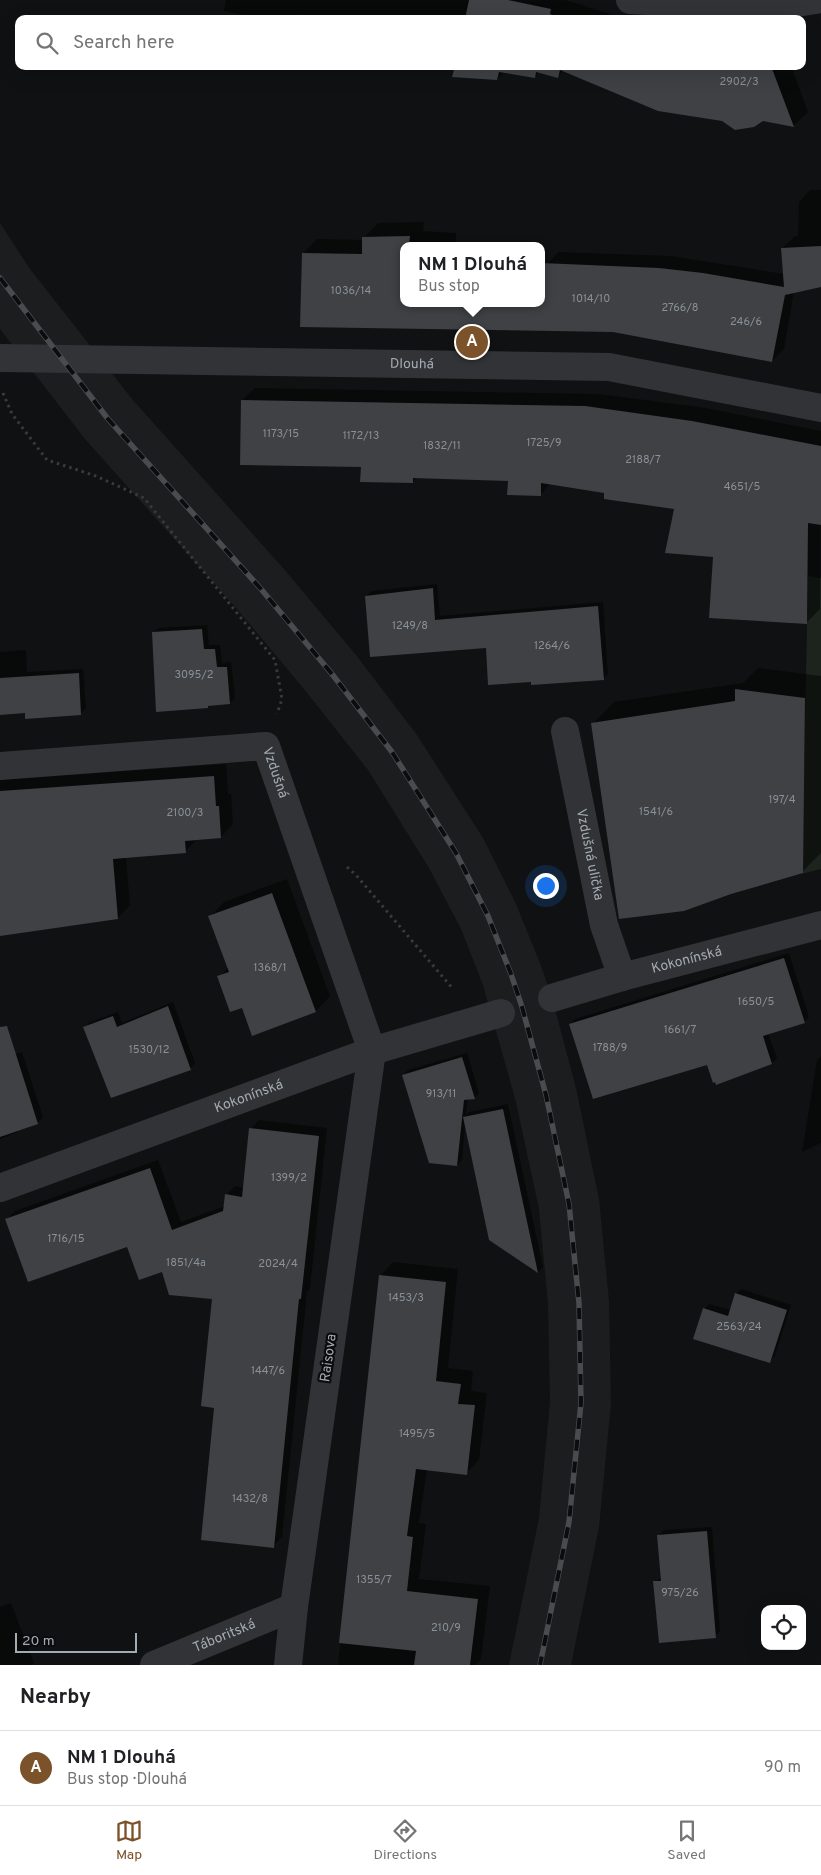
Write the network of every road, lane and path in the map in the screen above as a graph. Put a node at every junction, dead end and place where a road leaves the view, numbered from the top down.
1 (630, 0) edge
2 (816, 0) edge
3 (0, 358) edge
4 (0, 386) edge
5 (821, 408) edge
6 (565, 731) dead end
7 (266, 746) junction
8 (0, 766) edge
9 (342, 862) dead end
10 (821, 925) edge
11 (622, 977) junction
12 (552, 998) dead end
13 (501, 1013) joint
14 (372, 1051) junction
15 (0, 1188) edge
16 (294, 1607) junction
17 (154, 1665) edge
18 (288, 1665) edge

1 - 2 street
3 - 5 street, Dlouhá
4 - 7 path
6 - 11 street, Vzdušná ulička
7 - 8 street, Vzdušná
7 - 14 street, Vzdušná
9 - 13 path
10 - 11 street, Kokonínská
11 - 12 street, Kokonínská
13 - 14 street, Kokonínská
14 - 15 street, Kokonínská
14 - 16 street, Raisova
16 - 17 street, Táboritská
16 - 18 street, Raisova

